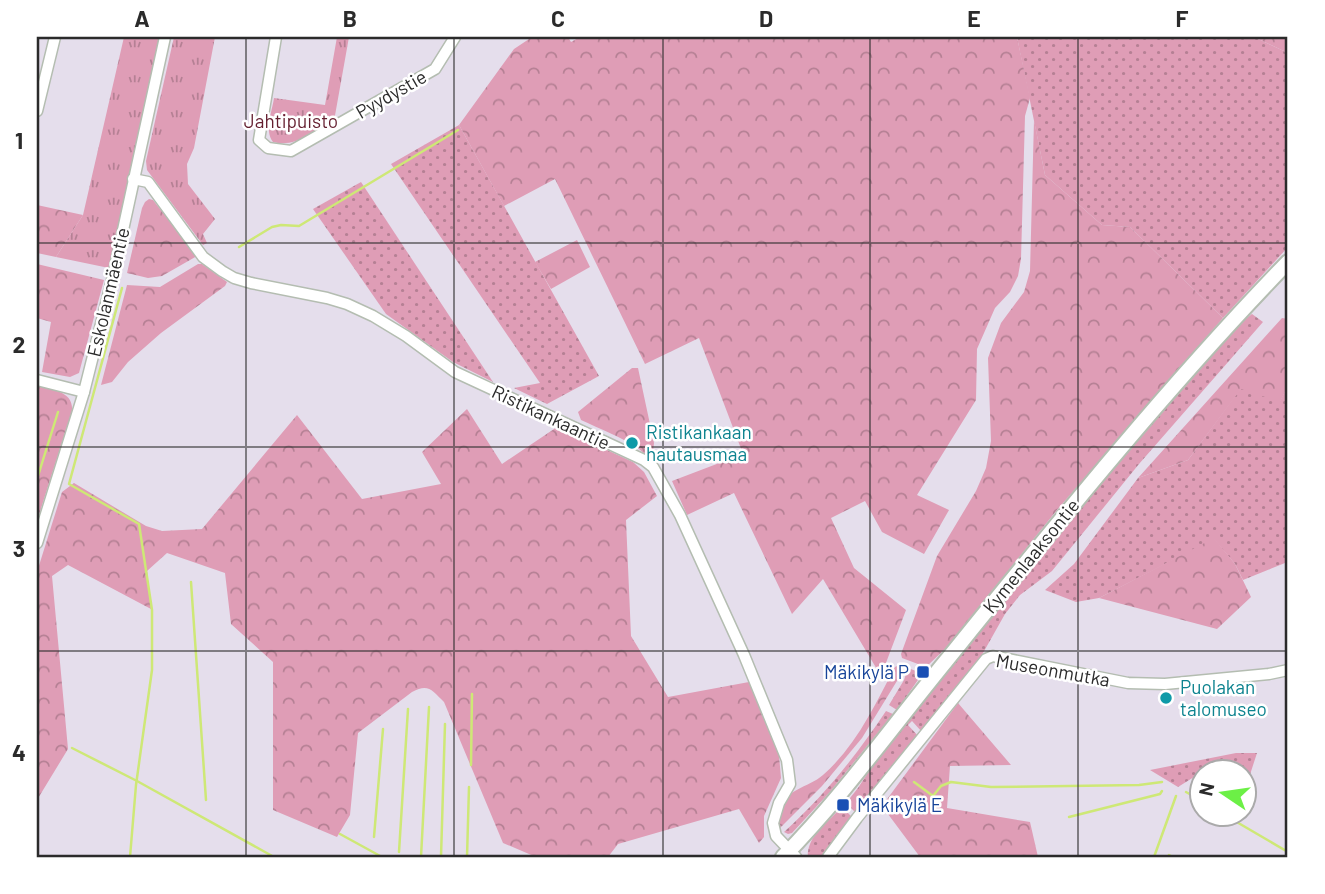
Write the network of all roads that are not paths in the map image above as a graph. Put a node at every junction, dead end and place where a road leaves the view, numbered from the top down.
1 (55, 37) edge
2 (165, 37) edge
3 (276, 37) edge
4 (455, 37) edge
5 (37, 111) edge
6 (133, 179) junction
7 (1288, 262) edge
8 (37, 380) edge
9 (84, 391) junction
10 (37, 543) edge
11 (1288, 670) edge
12 (790, 855) edge
13 (828, 857) edge

1 - 5 street
2 - 6 street, Eskolanmäentie
3 - 4 street, Pyydystie
6 - 9 street, Eskolanmäentie
6 - 12 street, Ristikankaantie
7 - 12 main road, Kymenlaaksontie
8 - 9 street
9 - 10 street, Eskolanmäentie
11 - 13 street, Museonmutka

